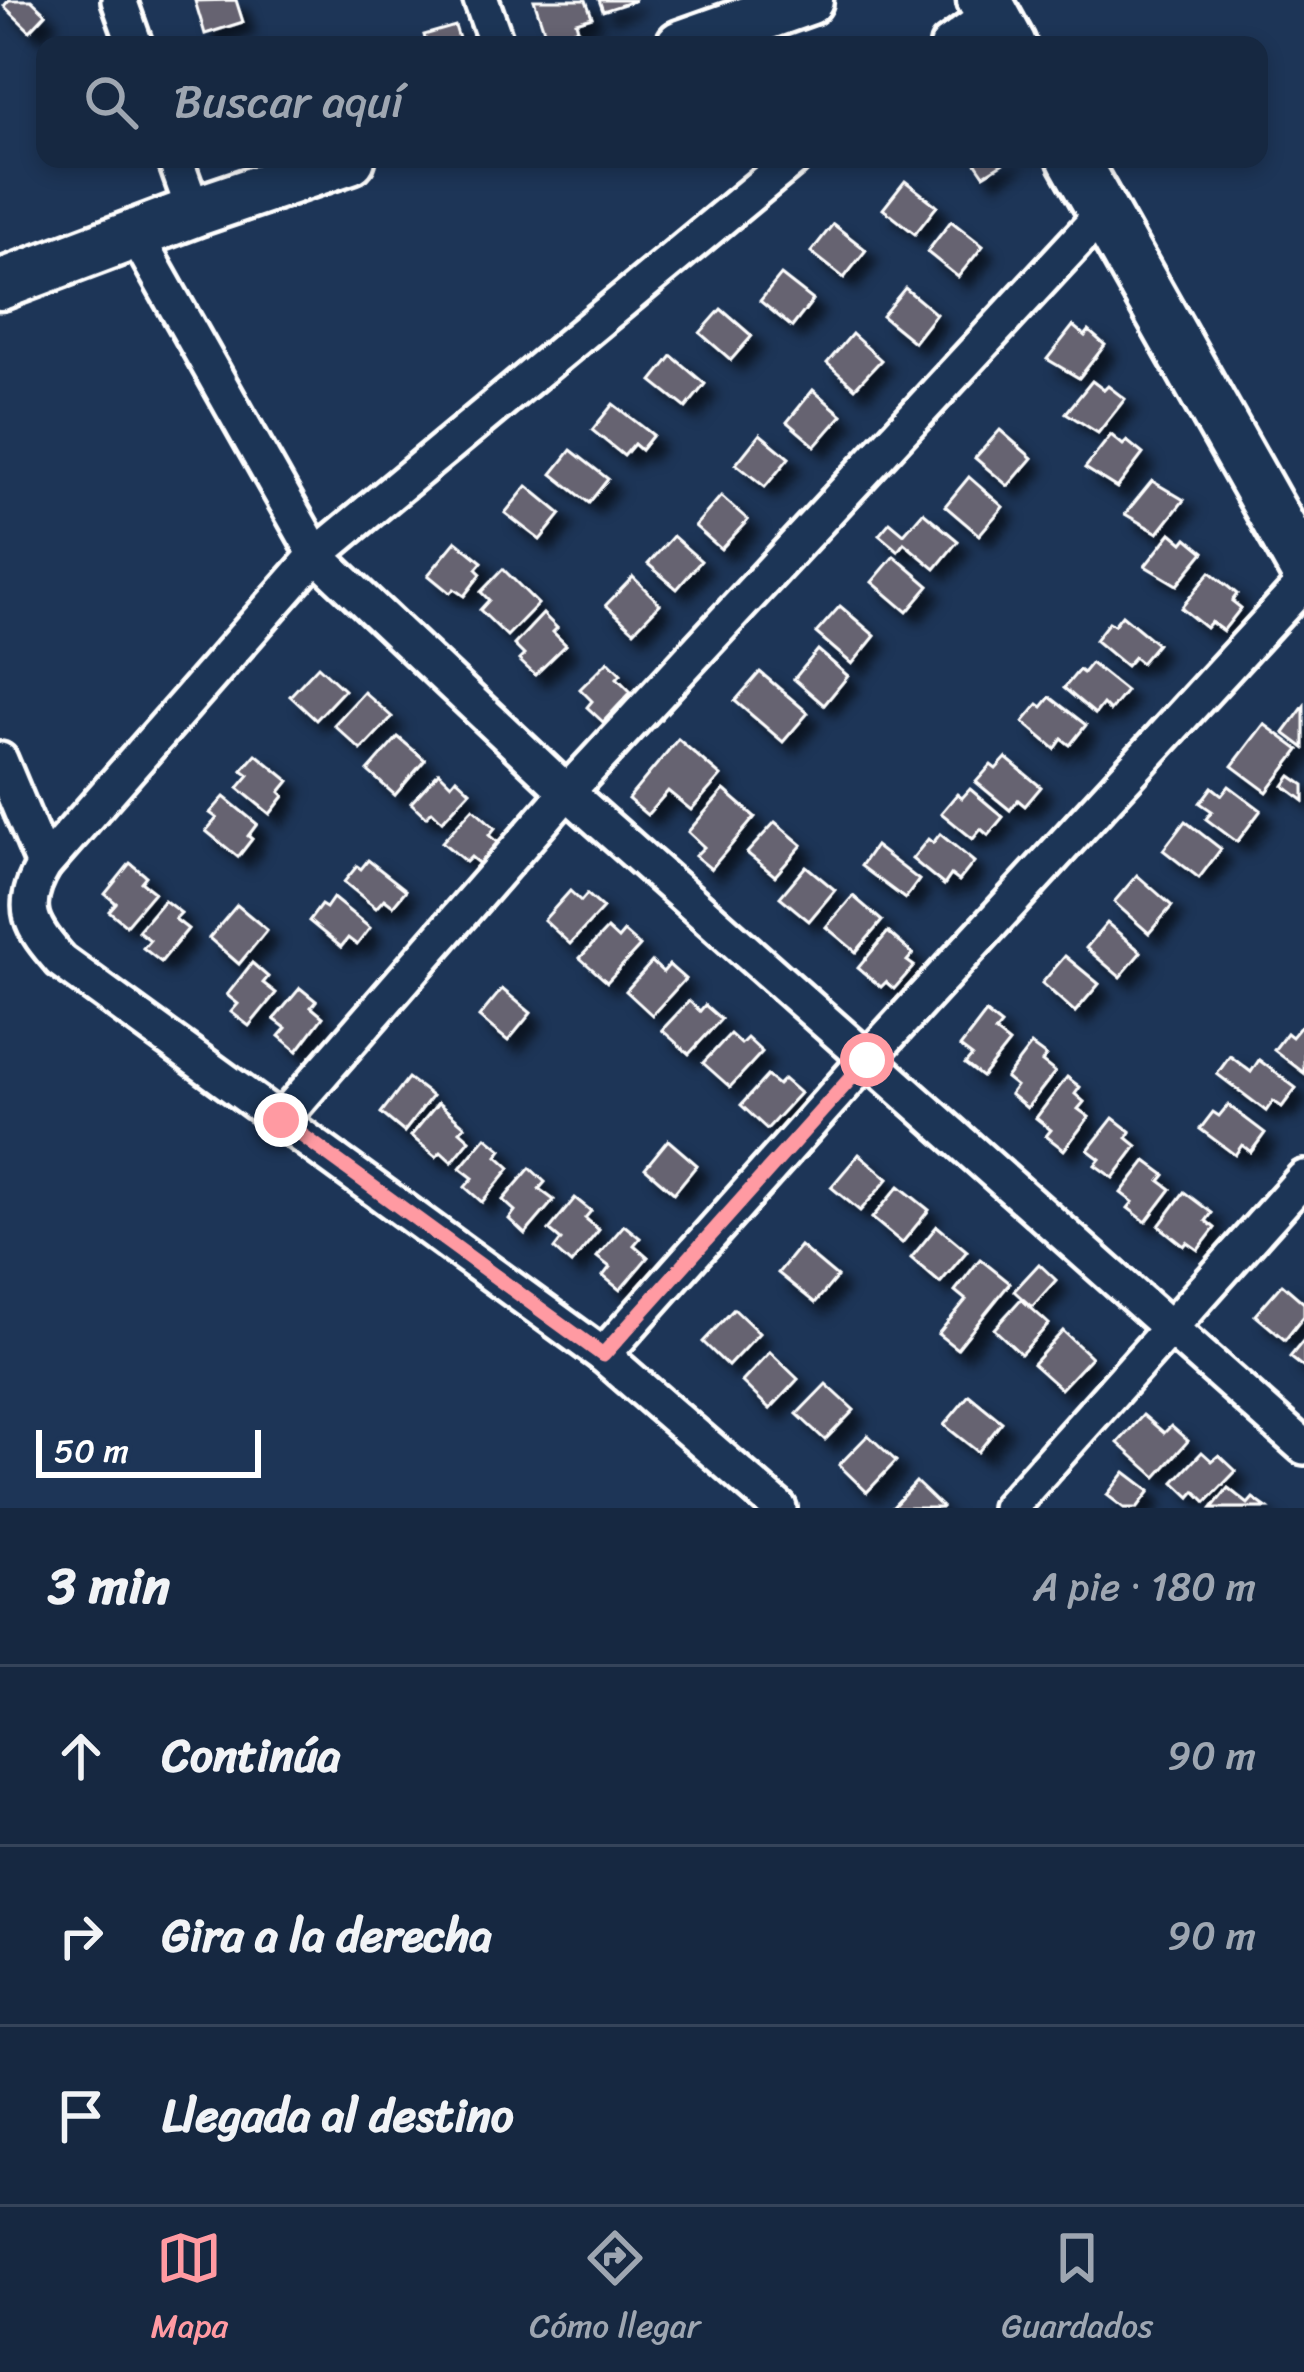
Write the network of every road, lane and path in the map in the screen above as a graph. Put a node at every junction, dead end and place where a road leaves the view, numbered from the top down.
1 (119, 0) edge
2 (481, 0) edge
3 (808, 0) edge
4 (996, 19) edge
5 (132, 36) edge
6 (493, 36) edge
7 (706, 36) edge
8 (965, 36) edge
9 (178, 168) edge
10 (324, 168) edge
11 (782, 168) edge
12 (1078, 168) edge
13 (194, 212) junction
14 (1103, 213) junction
15 (136, 236) junction
16 (0, 285) edge
17 (316, 555) junction
18 (1304, 569) edge
19 (1304, 583) edge
20 (0, 760) edge
21 (567, 792) junction
22 (44, 865) junction
23 (867, 1060) junction
24 (281, 1120) junction
25 (1304, 1178) edge
26 (1170, 1329) junction
27 (603, 1355) junction
28 (1304, 1447) edge
29 (778, 1508) edge
30 (1010, 1508) edge

1 - 5 street
2 - 6 street
3 - 7 main road
4 - 8 street
9 - 13 street
10 - 13 main road
11 - 17 street
12 - 14 main road
13 - 15 main road
14 - 18 main road
14 - 21 street
15 - 16 main road
15 - 17 street
17 - 21 street
17 - 22 street
19 - 23 street
20 - 22 street
21 - 23 street
21 - 24 street
22 - 24 street
23 - 26 street
23 - 27 street
24 - 27 street
25 - 26 street
26 - 28 street
26 - 30 street
27 - 29 street

